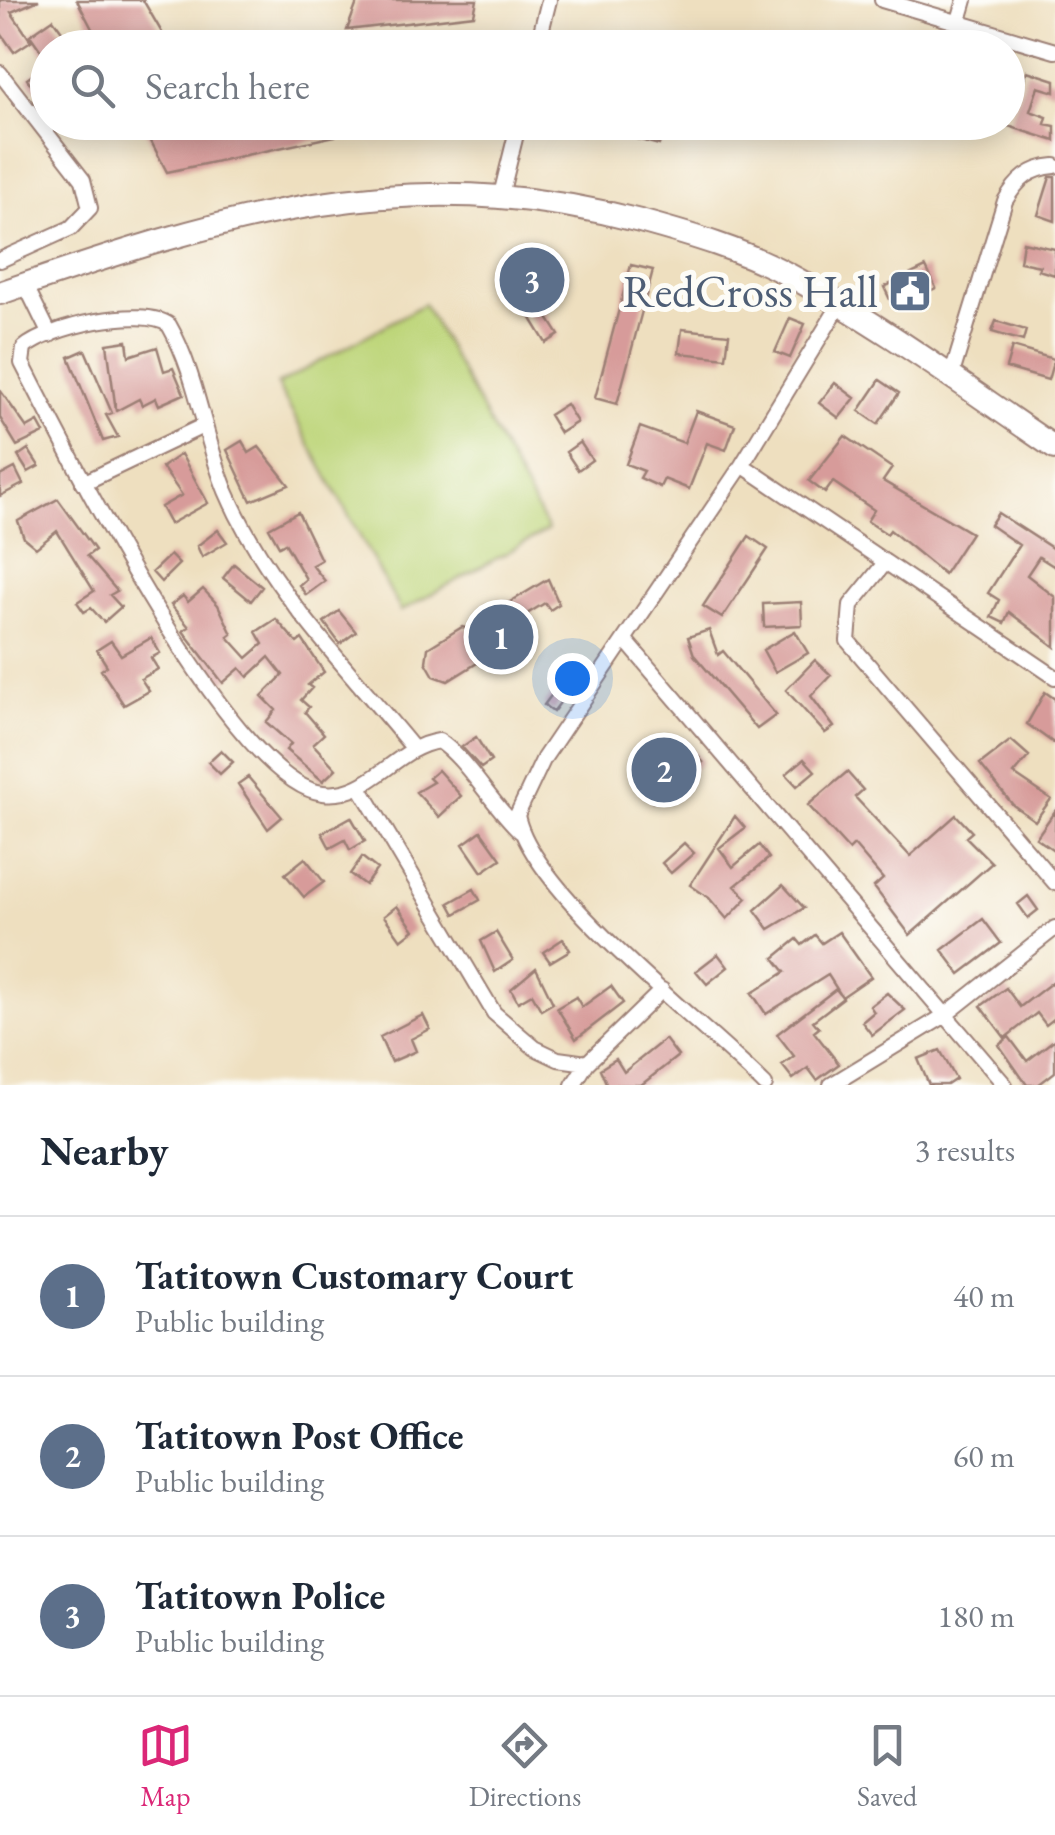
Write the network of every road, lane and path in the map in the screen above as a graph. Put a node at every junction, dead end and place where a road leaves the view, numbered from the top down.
1 (550, 0) edge
2 (882, 0) edge
3 (966, 0) edge
4 (958, 24) junction
5 (542, 30) edge
6 (980, 30) edge
7 (1025, 43) edge
8 (1055, 51) edge
9 (0, 73) edge
10 (30, 112) edge
11 (51, 140) edge
12 (515, 140) edge
13 (1055, 166) edge
14 (501, 195) junction
15 (0, 260) edge
16 (25, 284) junction
17 (0, 293) edge
18 (839, 306) junction
19 (50, 335) junction
20 (951, 377) junction
21 (203, 426) junction
22 (1055, 448) edge
23 (742, 465) junction
24 (84, 482) junction
25 (885, 564) junction
26 (626, 640) junction
27 (1055, 677) edge
28 (414, 749) junction
29 (360, 787) junction
30 (520, 831) junction
31 (1055, 883) edge
32 (1055, 928) edge
33 (662, 990) junction
34 (944, 1016) junction
35 (587, 1063) junction
36 (573, 1085) edge
37 (765, 1085) edge
38 (831, 1085) edge
39 (1004, 1085) edge

1 - 5 street
2 - 4 street
3 - 4 street
4 - 6 street
7 - 8 street
9 - 10 street
11 - 15 street
12 - 14 street
13 - 20 street
14 - 16 highway
14 - 18 highway
16 - 17 highway
16 - 19 street
18 - 20 highway
18 - 23 street
19 - 21 street
19 - 24 street
20 - 22 highway
21 - 24 street
21 - 28 street
23 - 25 street
23 - 26 street
24 - 29 street
25 - 27 street
25 - 31 street
26 - 30 street
26 - 34 street
28 - 29 street
28 - 30 street
29 - 35 street
30 - 33 street
32 - 34 street
33 - 35 street
33 - 37 street
34 - 38 street
34 - 39 street
35 - 36 street

